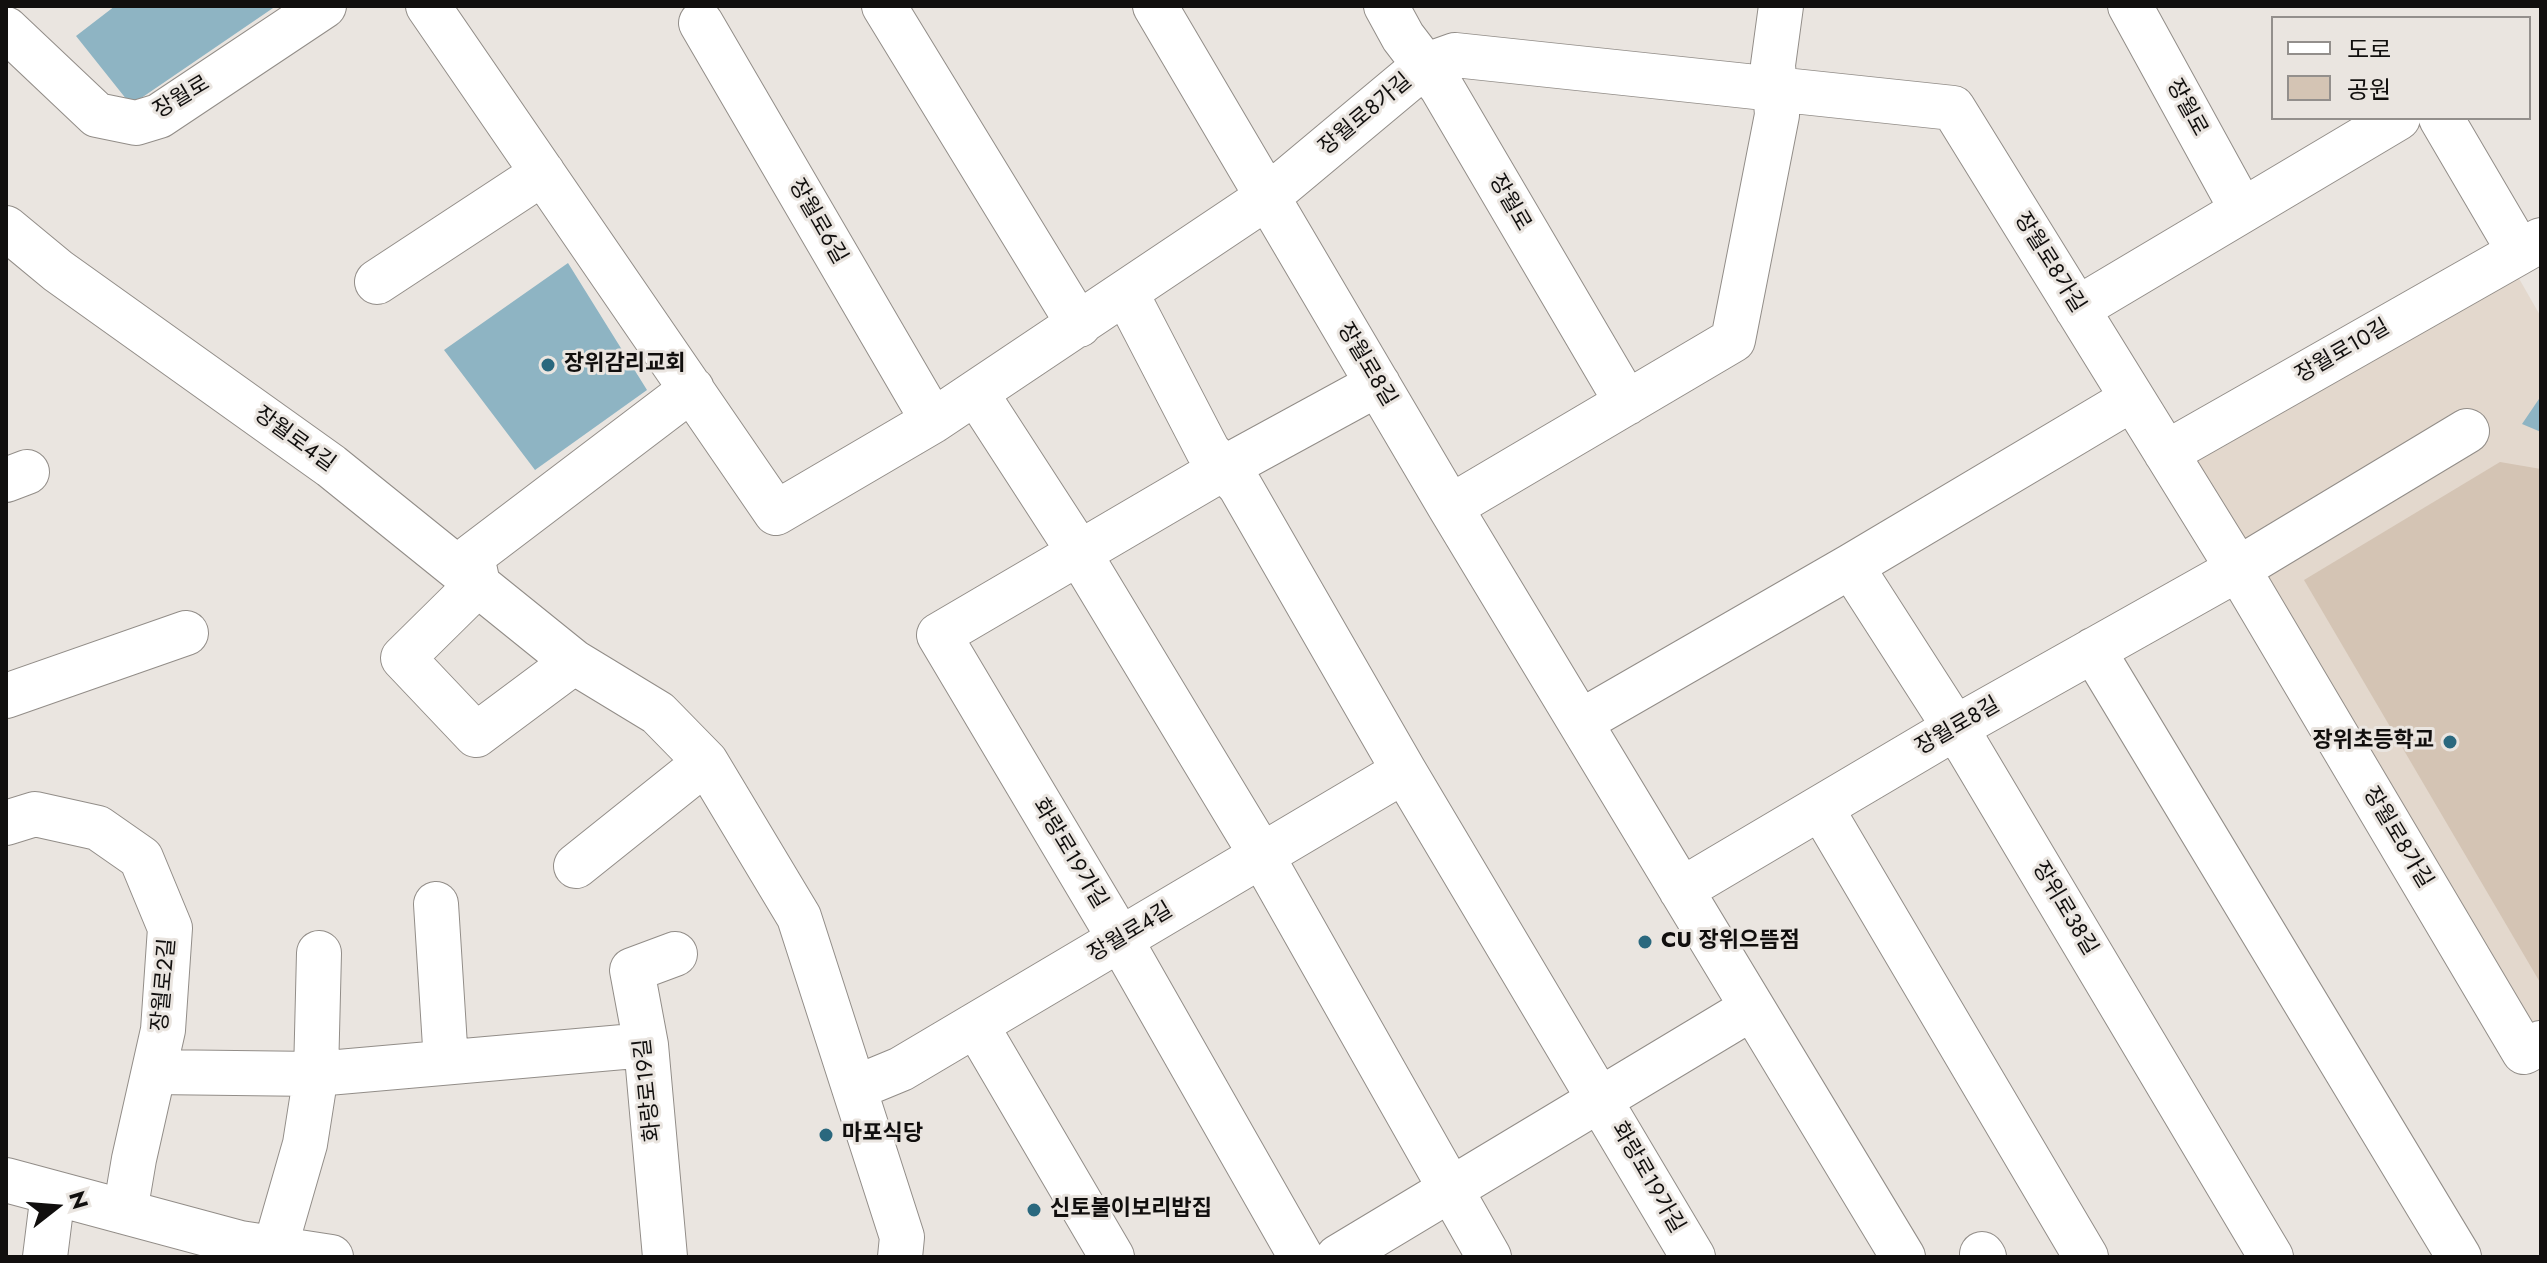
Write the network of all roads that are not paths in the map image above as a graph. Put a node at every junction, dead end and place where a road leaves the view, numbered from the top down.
1 (324, 6) edge
2 (428, 6) edge
3 (884, 6) edge
4 (1155, 6) edge
5 (1386, 6) edge
6 (1781, 6) edge
7 (2130, 6) edge
8 (701, 23) dead end
9 (6, 29) edge
10 (1424, 66) junction
11 (1775, 89) junction
12 (2395, 120) edge
13 (2442, 120) edge
14 (543, 173) junction
15 (1266, 198) junction
16 (2242, 210) junction
17 (6, 228) edge
18 (2530, 246) edge
19 (377, 282) dead end
20 (1126, 293) junction
21 (2077, 309) junction
22 (1079, 325) junction
23 (1378, 384) junction
24 (692, 389) junction
25 (976, 393) junction
26 (2132, 399) junction
27 (1627, 403) junction
28 (933, 421) junction
29 (2467, 431) dead end
30 (2166, 453) junction
31 (1224, 468) junction
32 (1450, 507) junction
33 (1080, 554) junction
34 (1851, 566) junction
35 (2238, 569) junction
36 (478, 584) junction
37 (186, 633) dead end
38 (2093, 650) junction
39 (574, 662) junction
40 (6, 696) edge
41 (1580, 722) junction
42 (1955, 728) junction
43 (706, 762) junction
44 (1404, 771) junction
45 (1821, 808) junction
46 (6, 823) edge
47 (1262, 856) junction
48 (576, 866) dead end
49 (1681, 890) junction
50 (436, 904) dead end
51 (1120, 939) junction
52 (319, 953) dead end
53 (675, 954) dead end
54 (1752, 1008) junction
55 (976, 1025) junction
56 (646, 1045) junction
57 (2533, 1048) edge
58 (446, 1062) junction
59 (154, 1072) junction
60 (316, 1074) junction
61 (855, 1088) junction
62 (1601, 1098) junction
63 (6, 1180) edge
64 (1450, 1189) junction
65 (53, 1193) junction
66 (125, 1212) junction
67 (203, 1245) edge
68 (275, 1248) junction
69 (45, 1257) edge
70 (331, 1257) edge
71 (665, 1257) edge
72 (900, 1257) edge
73 (1112, 1257) edge
74 (1301, 1257) edge
75 (1338, 1257) edge
76 (1489, 1257) edge
77 (1693, 1257) edge
78 (1903, 1257) edge
79 (2086, 1257) edge
80 (2271, 1257) edge
81 (2459, 1257) edge

1 - 9 street, 장월로
2 - 14 street
3 - 22 street
4 - 15 street, 장월로8길
5 - 10 street, 장월로
6 - 11 street
7 - 16 street, 장월로
8 - 28 street, 장월로6길
10 - 11 street, 장월로8가길
10 - 15 street, 장월로8가길
10 - 27 street, 장월로
11 - 21 street, 장월로8가길
11 - 27 street
12 - 16 street
13 - 18 street, 장월로10길
14 - 19 street
14 - 24 street
15 - 20 street
15 - 23 street, 장월로8길
16 - 21 street
17 - 36 street, 장월로4길
18 - 30 street, 장월로10길
20 - 22 street
20 - 31 street, 화랑로19가길
21 - 26 street, 장월로8가길
22 - 25 street
23 - 31 street, 화랑로19가길
23 - 32 street, 장월로8길
24 - 28 street
24 - 36 street
25 - 28 street
25 - 33 street
26 - 30 street, 장월로8가길
26 - 34 street
27 - 32 street
29 - 35 street, 장월로8길
30 - 35 street, 장월로8가길
31 - 33 street, 화랑로19가길
31 - 44 street, 화랑로19가길
32 - 41 street, 장월로8길
33 - 47 street
33 - 51 street, 화랑로19가길
34 - 41 street
34 - 42 street, 장위로38길
35 - 38 street, 장월로8길
35 - 57 street, 장월로8가길
36 - 39 street, 장월로4길
36 - 39 street
37 - 40 street
38 - 42 street, 장월로8길
38 - 81 street
39 - 43 street, 장월로4길
41 - 49 street, 장월로8길
42 - 45 street, 장월로8길
42 - 80 street, 장위로38길
43 - 48 street
43 - 61 street, 장월로4길
44 - 47 street, 장월로4길
44 - 62 street, 화랑로19가길
45 - 49 street, 장월로8길
45 - 79 street
46 - 59 street, 장월로2길
47 - 51 street, 장월로4길
47 - 64 street
49 - 54 street, 장월로8길
50 - 58 street
51 - 55 street, 장월로4길
51 - 74 street, 화랑로19가길
52 - 60 street
53 - 56 street, 화랑로19길
54 - 62 street, 화랑로19가길
54 - 78 street, 장월로8길
55 - 61 street, 장월로4길
55 - 73 street
56 - 58 street
56 - 71 street, 화랑로19길
58 - 60 street
59 - 60 street
59 - 66 street, 장월로2길
60 - 68 street
61 - 72 street, 장월로4길
62 - 64 street, 화랑로19가길
62 - 77 street, 화랑로19가길
63 - 65 street
64 - 75 street, 화랑로19가길
64 - 76 street
65 - 66 street
65 - 69 street
66 - 67 street
67 - 68 street
68 - 70 street

